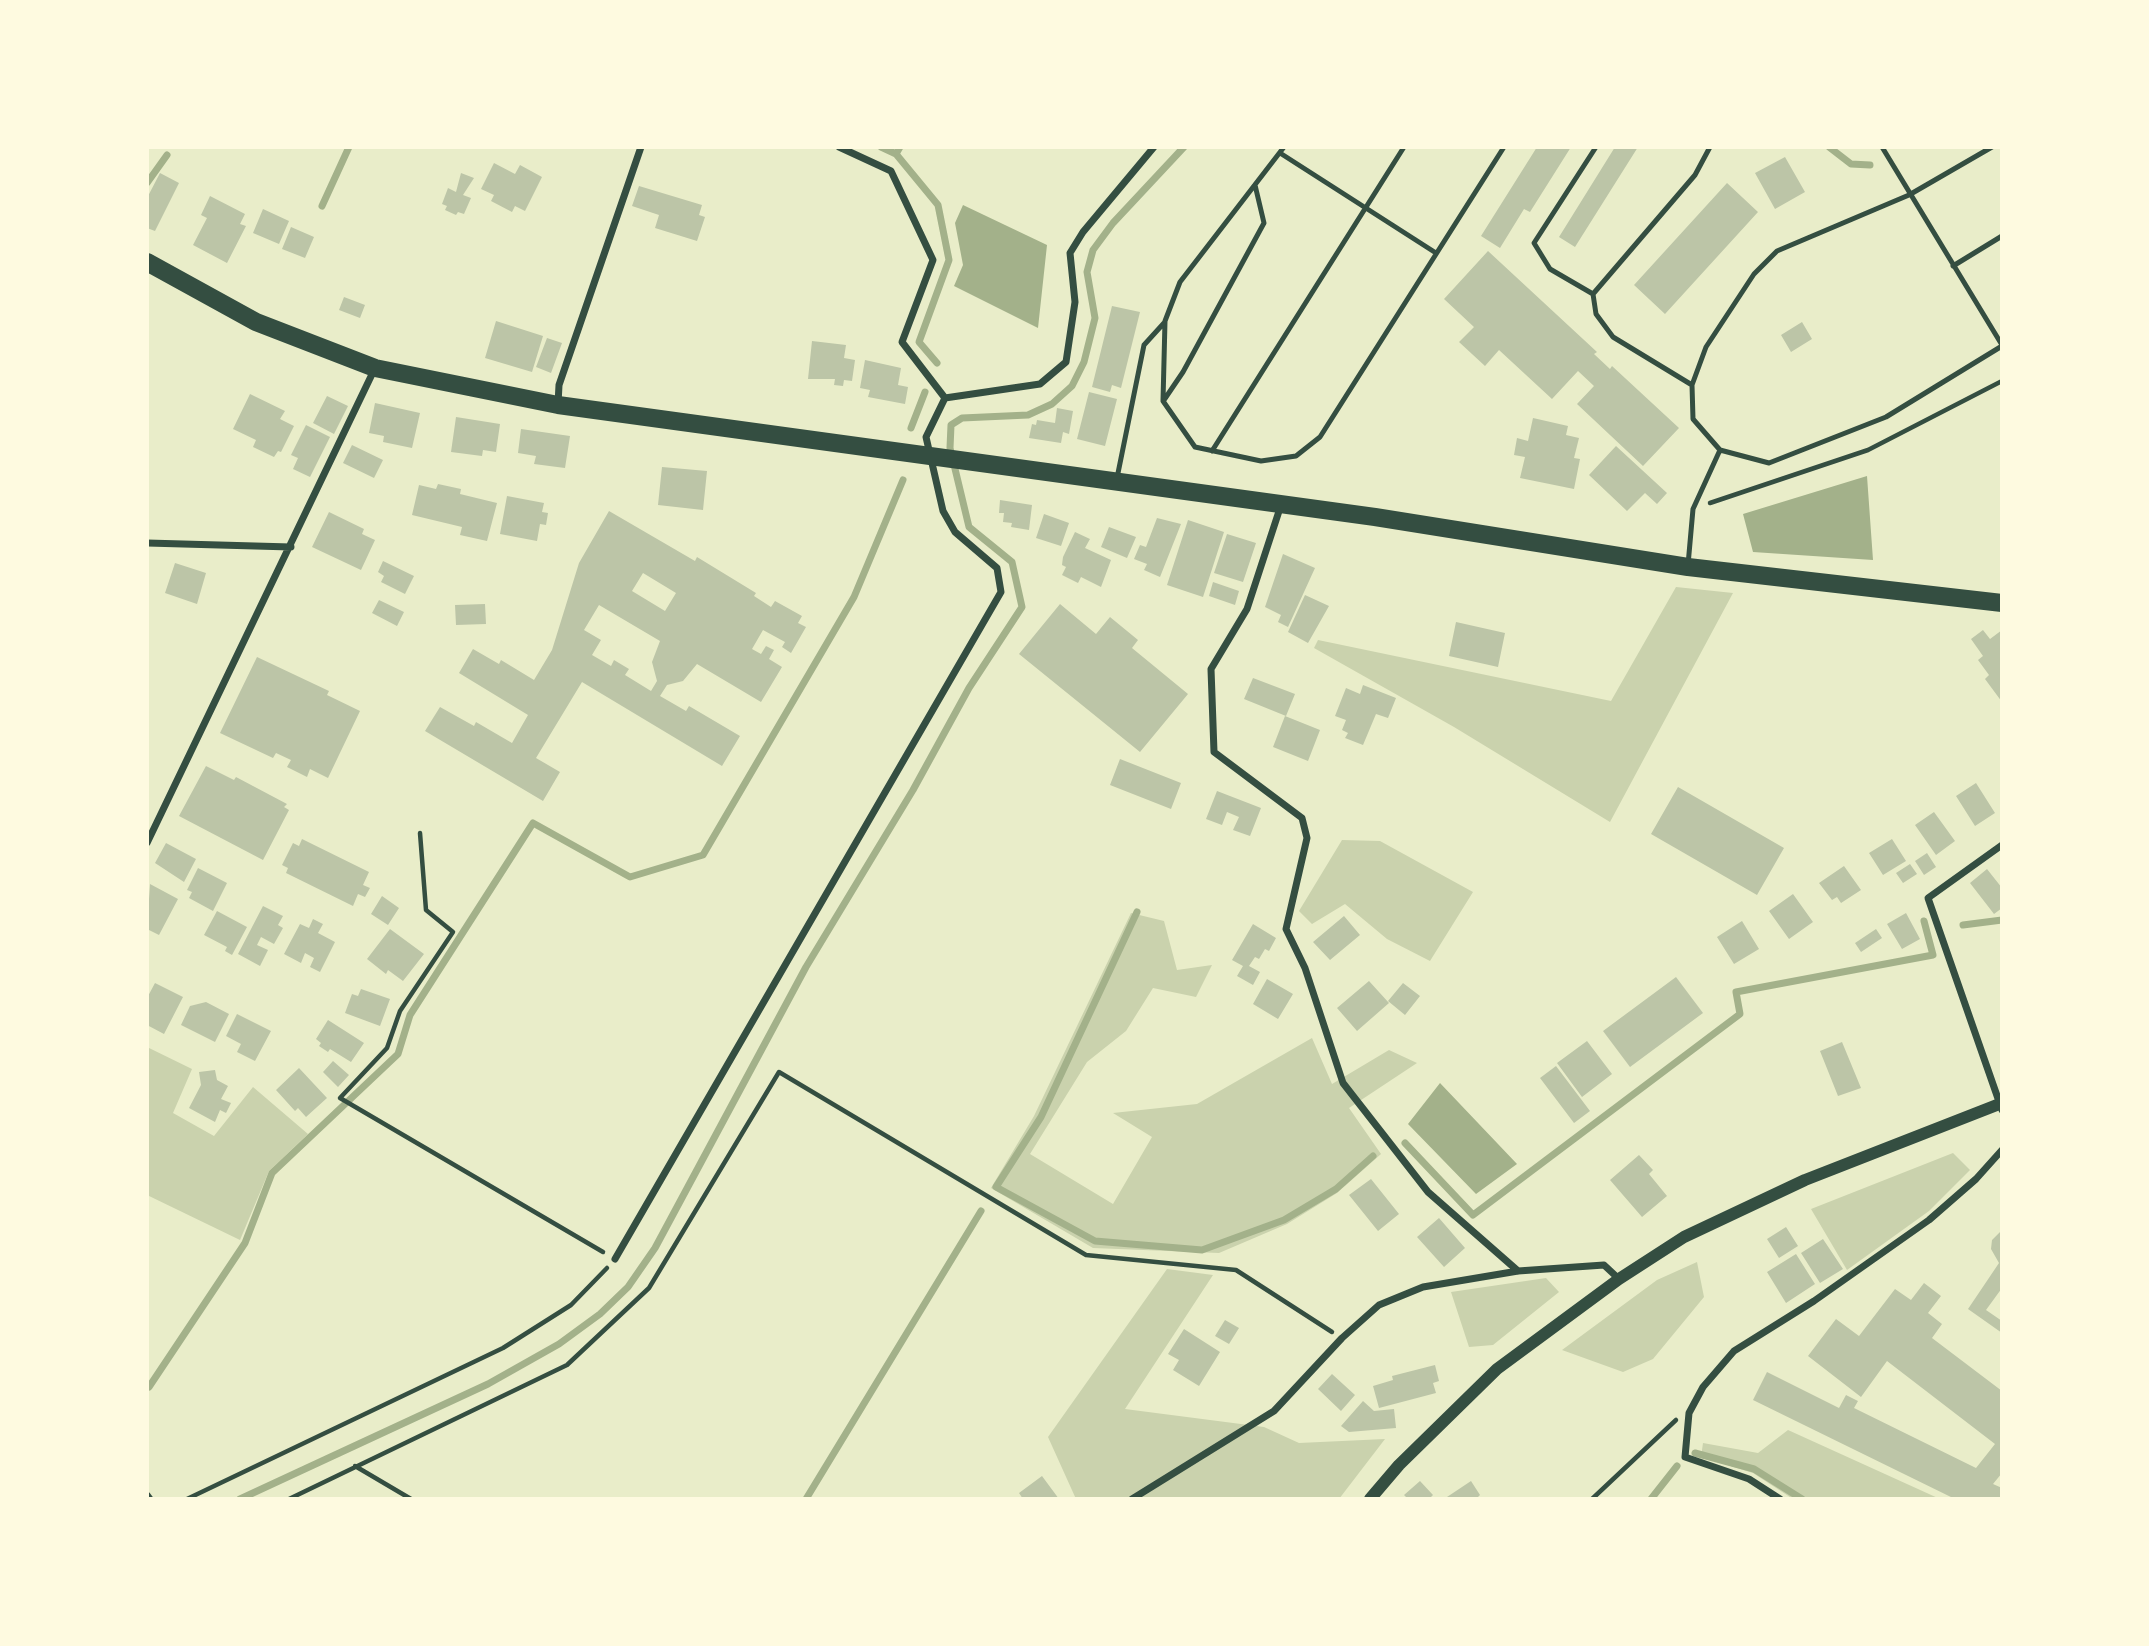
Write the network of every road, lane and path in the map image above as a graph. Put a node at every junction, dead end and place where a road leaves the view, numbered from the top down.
1 (641, 147) edge
2 (839, 147) edge
3 (1154, 147) edge
4 (1404, 147) edge
5 (1504, 147) edge
6 (1596, 147) edge
7 (1710, 147) edge
8 (1882, 147) edge
9 (1992, 147) edge
10 (1282, 150) edge
11 (1255, 185) junction
12 (1909, 195) junction
13 (1366, 208) junction
14 (2002, 236) edge
15 (1437, 253) junction
16 (147, 262) edge
17 (1953, 266) junction
18 (1594, 294) junction
19 (1165, 321) junction
20 (2002, 346) edge
21 (375, 368) junction
22 (2002, 381) edge
23 (1692, 384) junction
24 (945, 398) junction
25 (1163, 401) junction
26 (558, 405) junction
27 (1720, 450) junction
28 (1212, 451) junction
29 (932, 455) junction
30 (1116, 481) junction
31 (1281, 504) junction
32 (1693, 509) junction
33 (147, 543) edge
34 (291, 547) junction
35 (1688, 567) junction
36 (2002, 603) edge
37 (420, 833) dead end
38 (147, 843) edge
39 (2002, 845) edge
40 (2001, 1106) edge
41 (2002, 1150) edge
42 (615, 1259) junction
43 (1518, 1271) junction
44 (1619, 1279) junction
45 (1342, 1338) junction
46 (1689, 1413) junction
47 (355, 1466) junction
48 (147, 1495) edge
49 (150, 1499) edge
50 (187, 1499) edge
51 (289, 1499) edge
52 (411, 1499) edge
53 (1132, 1499) edge
54 (1370, 1499) edge
55 (1592, 1499) edge
56 (1780, 1499) edge

1 - 26 street
2 - 24 street
3 - 24 street
4 - 13 lane
5 - 15 lane
6 - 18 lane
7 - 18 lane
8 - 12 lane
9 - 12 lane
10 - 11 lane
10 - 13 lane
11 - 19 lane
11 - 25 lane
12 - 17 lane
12 - 23 lane
13 - 15 lane
13 - 28 lane
14 - 17 lane
15 - 28 lane
16 - 21 main road
17 - 20 lane
18 - 23 lane
19 - 25 lane
19 - 30 lane
20 - 27 lane
21 - 26 main road
21 - 34 street
22 - 32 path
23 - 27 lane
24 - 29 street
25 - 28 lane
26 - 29 main road
27 - 32 lane
29 - 30 main road
29 - 42 street
30 - 31 main road
31 - 35 main road
31 - 43 street
32 - 35 lane
33 - 34 street
34 - 38 street
35 - 36 main road
37 - 42 path
39 - 40 street
40 - 44 street
41 - 46 street
42 - 50 path
43 - 44 street
43 - 45 street
44 - 54 street
45 - 47 path
45 - 53 street
46 - 55 path
46 - 56 street
47 - 51 path
47 - 52 path
48 - 49 street

